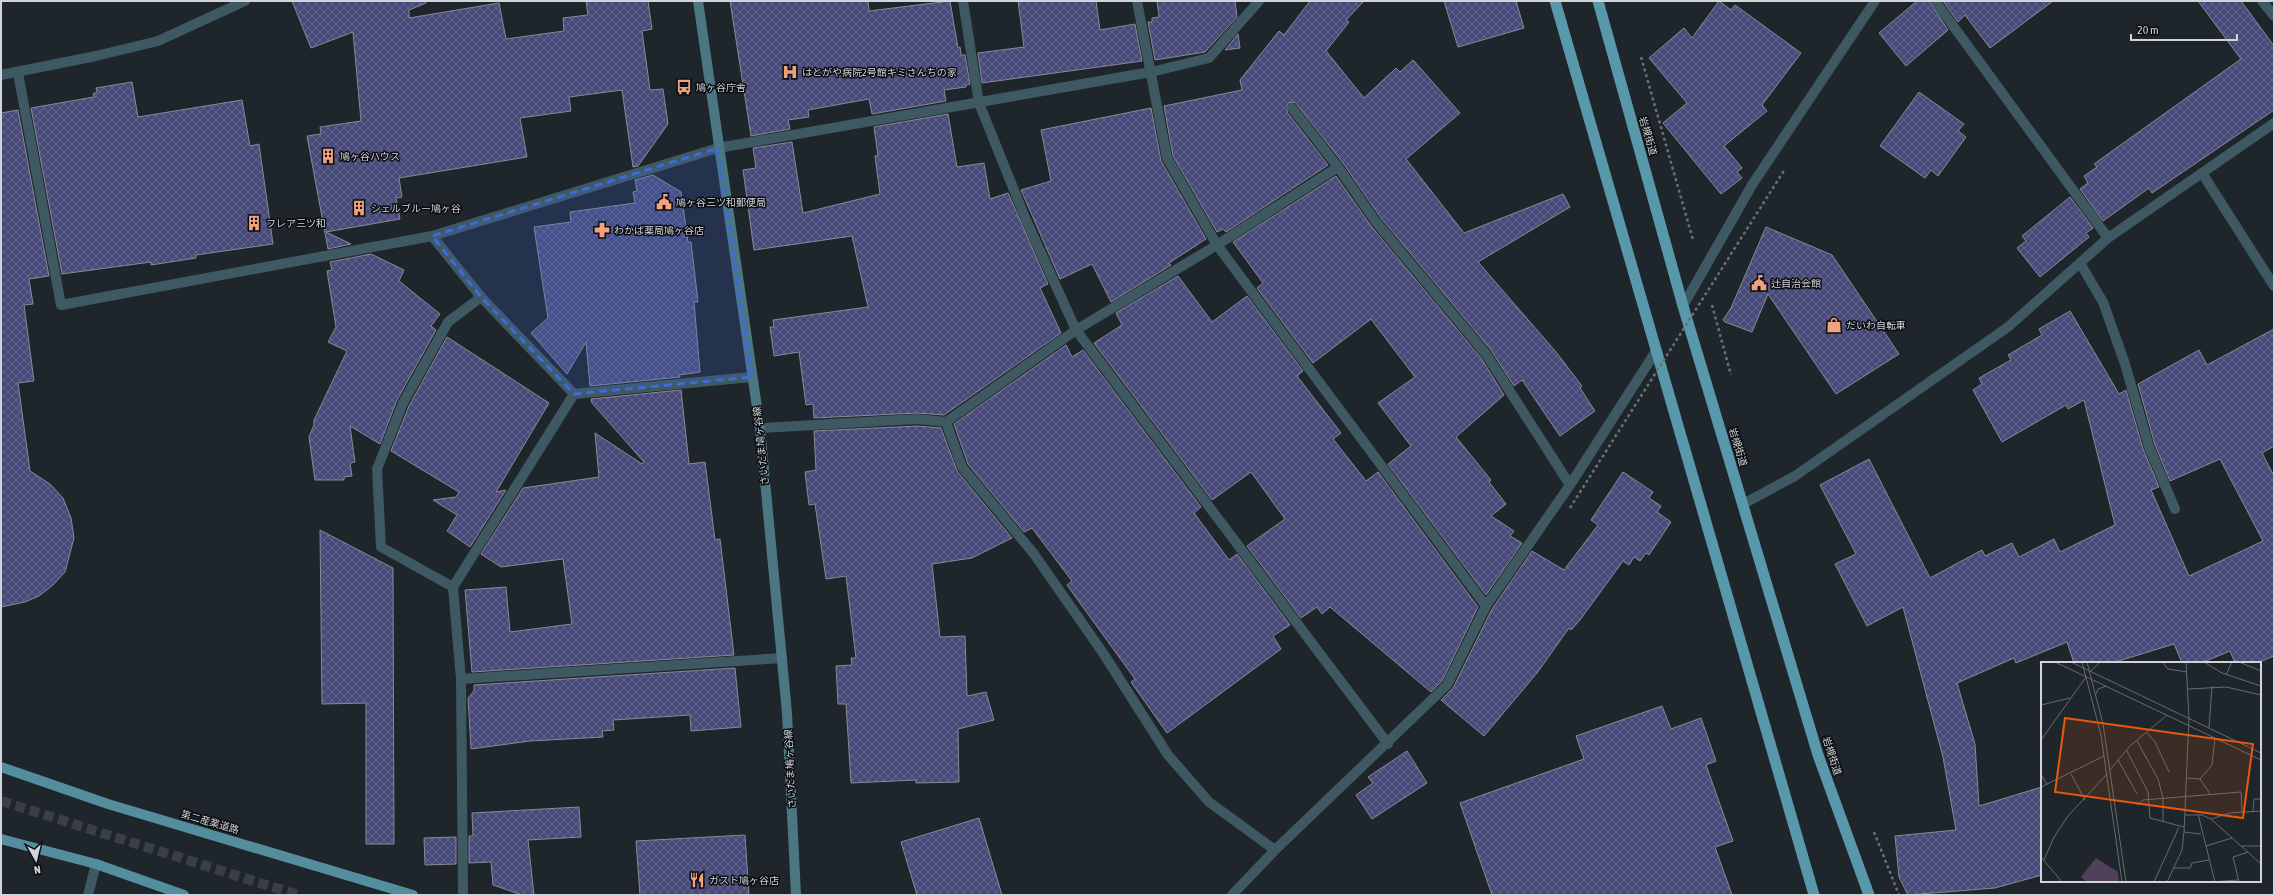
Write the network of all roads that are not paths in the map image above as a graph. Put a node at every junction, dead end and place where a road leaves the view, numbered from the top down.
1 (245, 1) edge
2 (698, 1) edge
3 (963, 1) edge
4 (1137, 1) edge
5 (1259, 1) edge
6 (1555, 1) edge
7 (1598, 1) edge
8 (1875, 1) edge
9 (1935, 1) edge
10 (2262, 1) edge
11 (2274, 16) edge
12 (1151, 72) junction
13 (18, 73) junction
14 (1, 75) edge
15 (979, 103) junction
16 (1292, 108) dead end
17 (2274, 123) edge
18 (718, 148) junction
19 (1338, 168) junction
20 (2202, 173) junction
21 (432, 236) junction
22 (2108, 238) junction
23 (1217, 245) junction
24 (2080, 263) junction
25 (2274, 286) edge
26 (481, 297) junction
27 (1684, 306) junction
28 (1076, 330) junction
29 (1656, 351) junction
30 (752, 377) junction
31 (574, 394) junction
32 (946, 422) junction
33 (760, 428) junction
34 (1570, 485) junction
35 (1743, 504) junction
36 (2175, 508) dead end
37 (453, 587) junction
38 (1486, 606) junction
39 (782, 658) junction
40 (461, 678) junction
41 (1388, 744) junction
42 (1, 767) edge
43 (1, 839) edge
44 (1275, 850) junction
45 (96, 864) junction
46 (88, 895) edge
47 (184, 895) edge
48 (413, 895) edge
49 (463, 895) edge
50 (796, 895) edge
51 (1232, 895) edge
52 (1814, 895) edge
53 (1869, 895) edge

1 - 13 street
2 - 18 main road, さいたま鳩ヶ谷線
3 - 15 street
4 - 12 street
5 - 12 street
6 - 29 highway
7 - 27 highway, 岩槻街道
8 - 27 street
9 - 22 street
10 - 11 street
12 - 15 street
12 - 23 street
13 - 14 street
13 - 21 street
15 - 18 street
15 - 28 street
16 - 19 street
17 - 20 street
18 - 21 street
18 - 30 main road, さいたま鳩ヶ谷線
19 - 23 street
19 - 34 street
20 - 22 street
20 - 25 street
21 - 26 street
22 - 24 street
23 - 28 street
23 - 38 street
24 - 35 street
24 - 36 street
26 - 31 street
26 - 37 street
27 - 35 highway, 岩槻街道
28 - 32 street
28 - 41 street
29 - 34 street
29 - 52 highway
30 - 31 street
30 - 33 main road, さいたま鳩ヶ谷線
31 - 37 street
32 - 33 street
32 - 44 street
33 - 39 main road, さいたま鳩ヶ谷線
34 - 38 street
35 - 53 highway, 岩槻街道
37 - 40 street
38 - 41 street
39 - 40 street
39 - 50 main road, さいたま鳩ヶ谷線
40 - 49 street
41 - 44 street
42 - 48 main road, 第二産業道路
43 - 45 main road
44 - 51 street
45 - 46 street
45 - 47 main road

